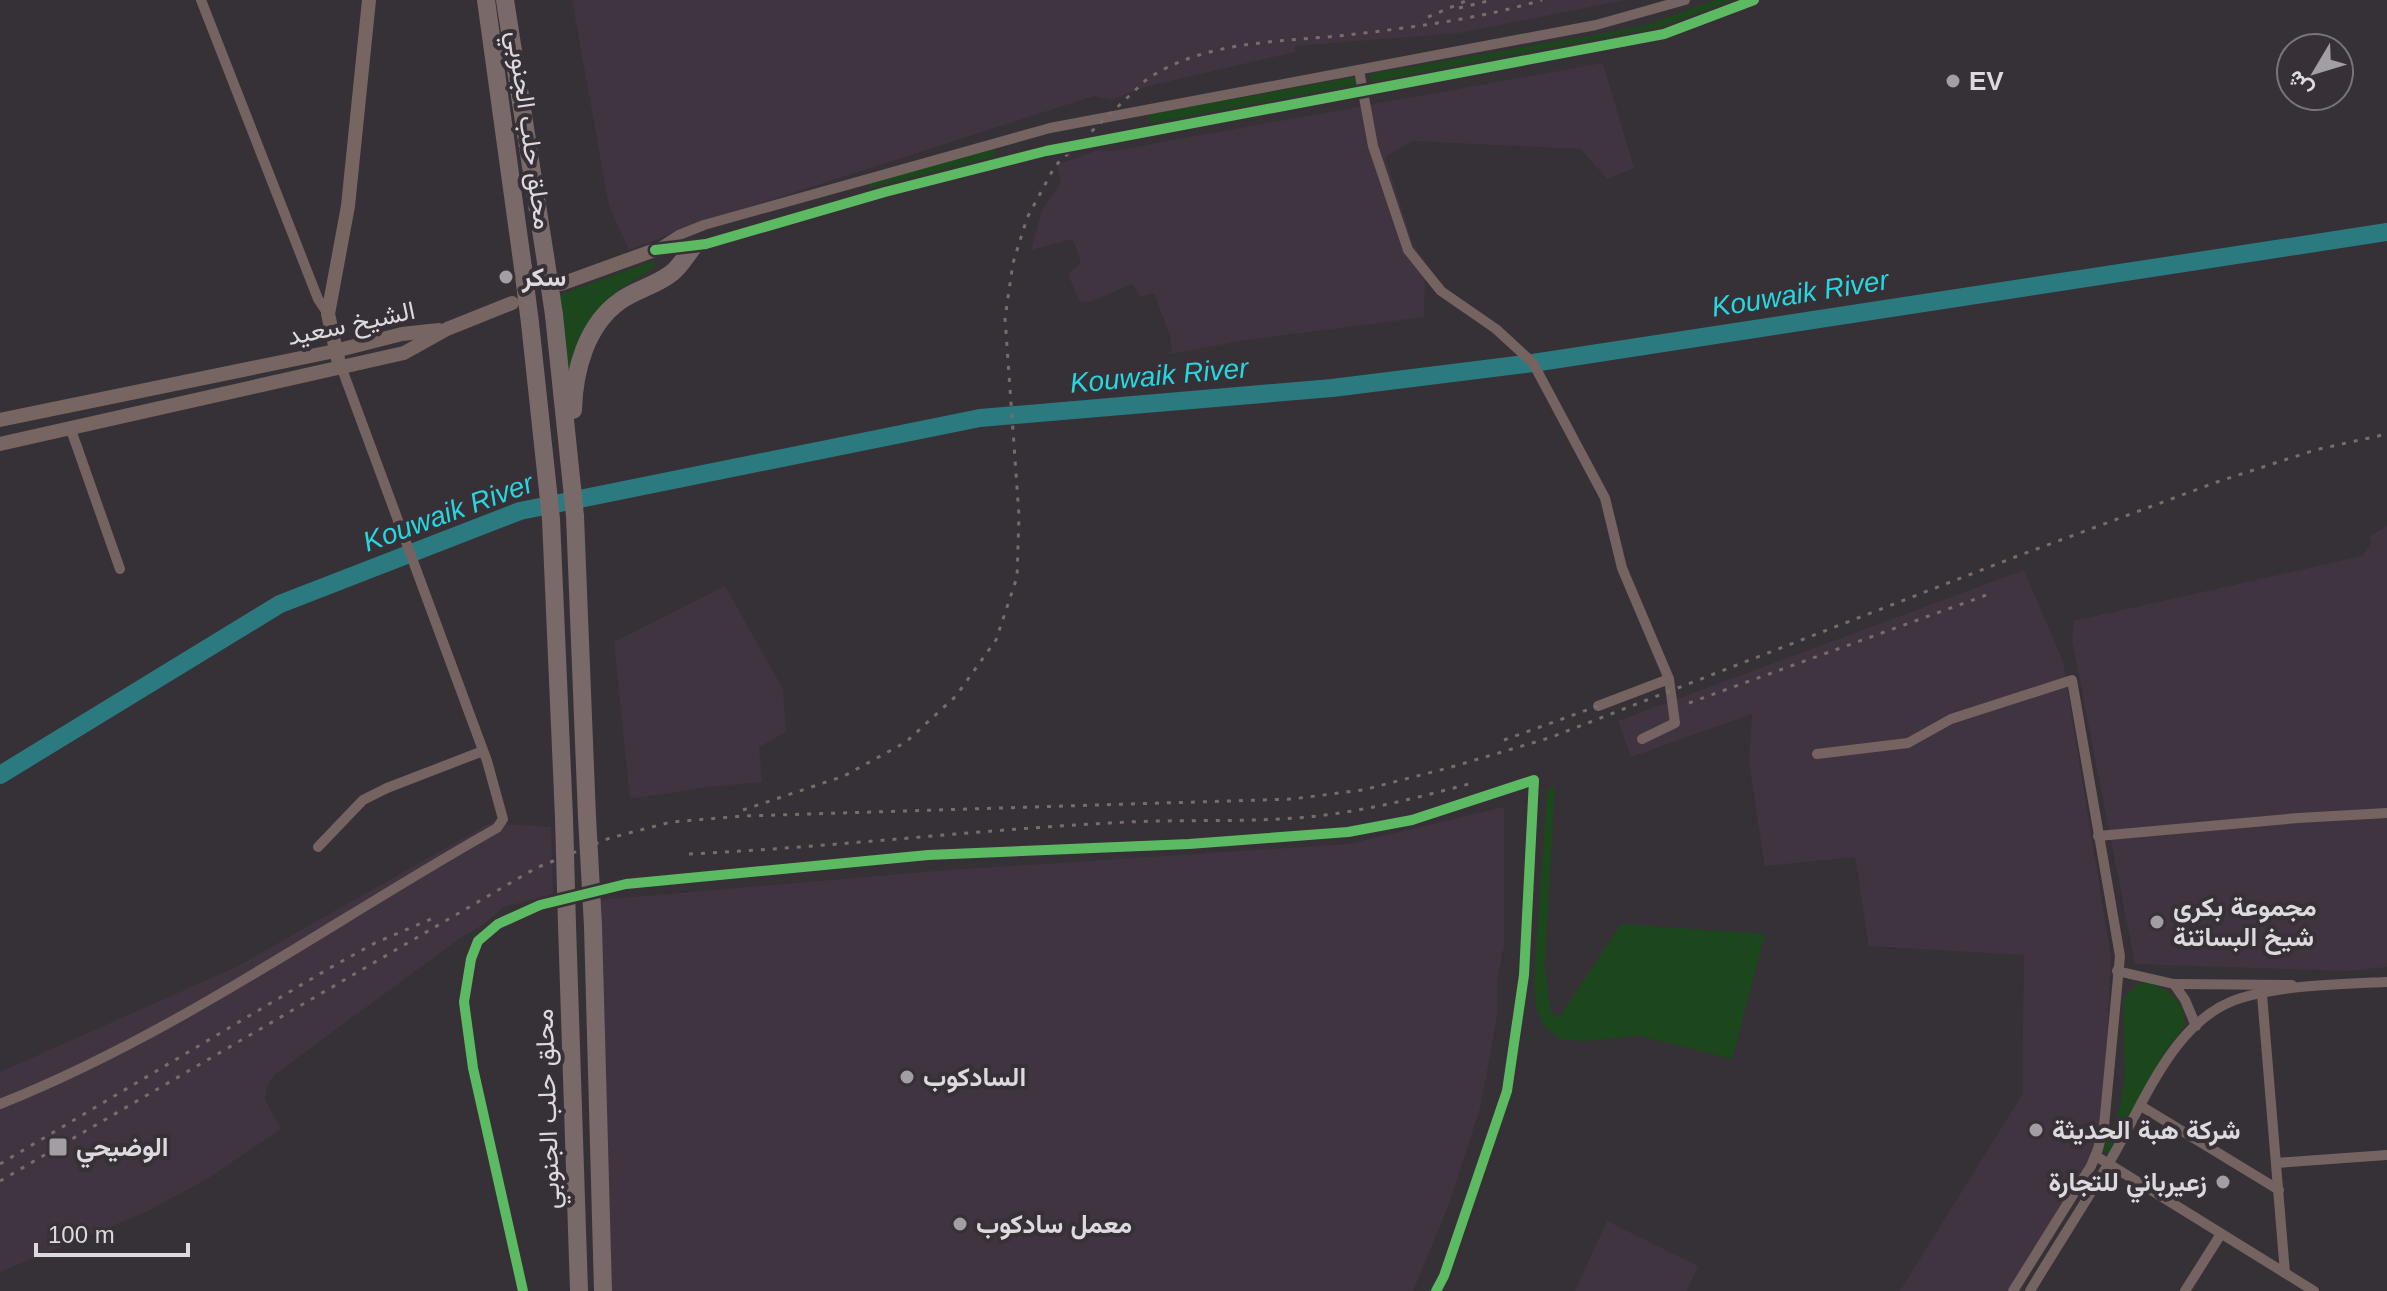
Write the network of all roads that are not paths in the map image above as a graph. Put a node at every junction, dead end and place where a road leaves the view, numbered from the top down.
1 (201, 0) edge
2 (369, 0) edge
3 (486, 0) edge
4 (505, 0) edge
5 (1685, 0) edge
6 (1754, 0) edge
7 (1359, 70) junction
8 (1363, 91) junction
9 (693, 247) junction
10 (655, 250) junction
11 (561, 284) dead end
12 (512, 303) dead end
13 (328, 314) junction
14 (447, 329) junction
15 (335, 351) junction
16 (342, 369) junction
17 (0, 420) edge
18 (70, 427) junction
19 (0, 444) edge
20 (571, 473) junction
21 (120, 569) dead end
22 (1669, 679) junction
23 (1598, 706) dead end
24 (1642, 739) dead end
25 (483, 751) junction
26 (1817, 754) dead end
27 (2387, 813) edge
28 (2098, 836) junction
29 (318, 847) dead end
30 (2117, 971) junction
31 (2387, 982) edge
32 (2174, 984) junction
33 (2322, 985) junction
34 (2262, 995) junction
35 (2196, 1026) junction
36 (0, 1104) edge
37 (2141, 1106) junction
38 (2387, 1155) edge
39 (2096, 1156) junction
40 (2276, 1163) junction
41 (2109, 1164) junction
42 (2279, 1190) junction
43 (2221, 1234) junction
44 (2285, 1273) junction
45 (523, 1291) edge
46 (579, 1291) edge
47 (603, 1291) edge
48 (1436, 1291) edge
49 (2013, 1291) edge
50 (2030, 1291) edge
51 (2185, 1291) edge
52 (2314, 1291) edge

1 - 13 street
2 - 13 main road
3 - 46 highway, محلق حلب الجنوبي, bridge
4 - 20 highway, محلق حلب الجنوبي, bridge
5 - 7 street
6 - 8 street
7 - 8 street
7 - 10 street
8 - 9 street
8 - 22 street
9 - 10 street
9 - 20 highway
10 - 11 main road
12 - 14 main road
13 - 15 main road
14 - 15 main road, الشيخ سعيد
14 - 16 main road, الشيخ سعيد
15 - 16 main road
15 - 17 main road, الشيخ سعيد
16 - 18 main road, الشيخ سعيد
16 - 25 street
18 - 19 main road, الشيخ سعيد
18 - 21 street
20 - 47 highway, bridge
22 - 23 street
22 - 24 street
25 - 29 street
25 - 36 street
26 - 28 street
27 - 28 street
28 - 30 street
30 - 32 street
30 - 39 street
31 - 33 street
32 - 33 street
32 - 35 street
33 - 34 street
34 - 35 street
34 - 40 street
35 - 37 street
37 - 41 street
37 - 42 street
38 - 40 street
39 - 41 street
39 - 49 street
40 - 42 street
41 - 43 street
41 - 50 street
42 - 44 street
43 - 44 street
43 - 51 street
44 - 52 street
45 - 48 street

